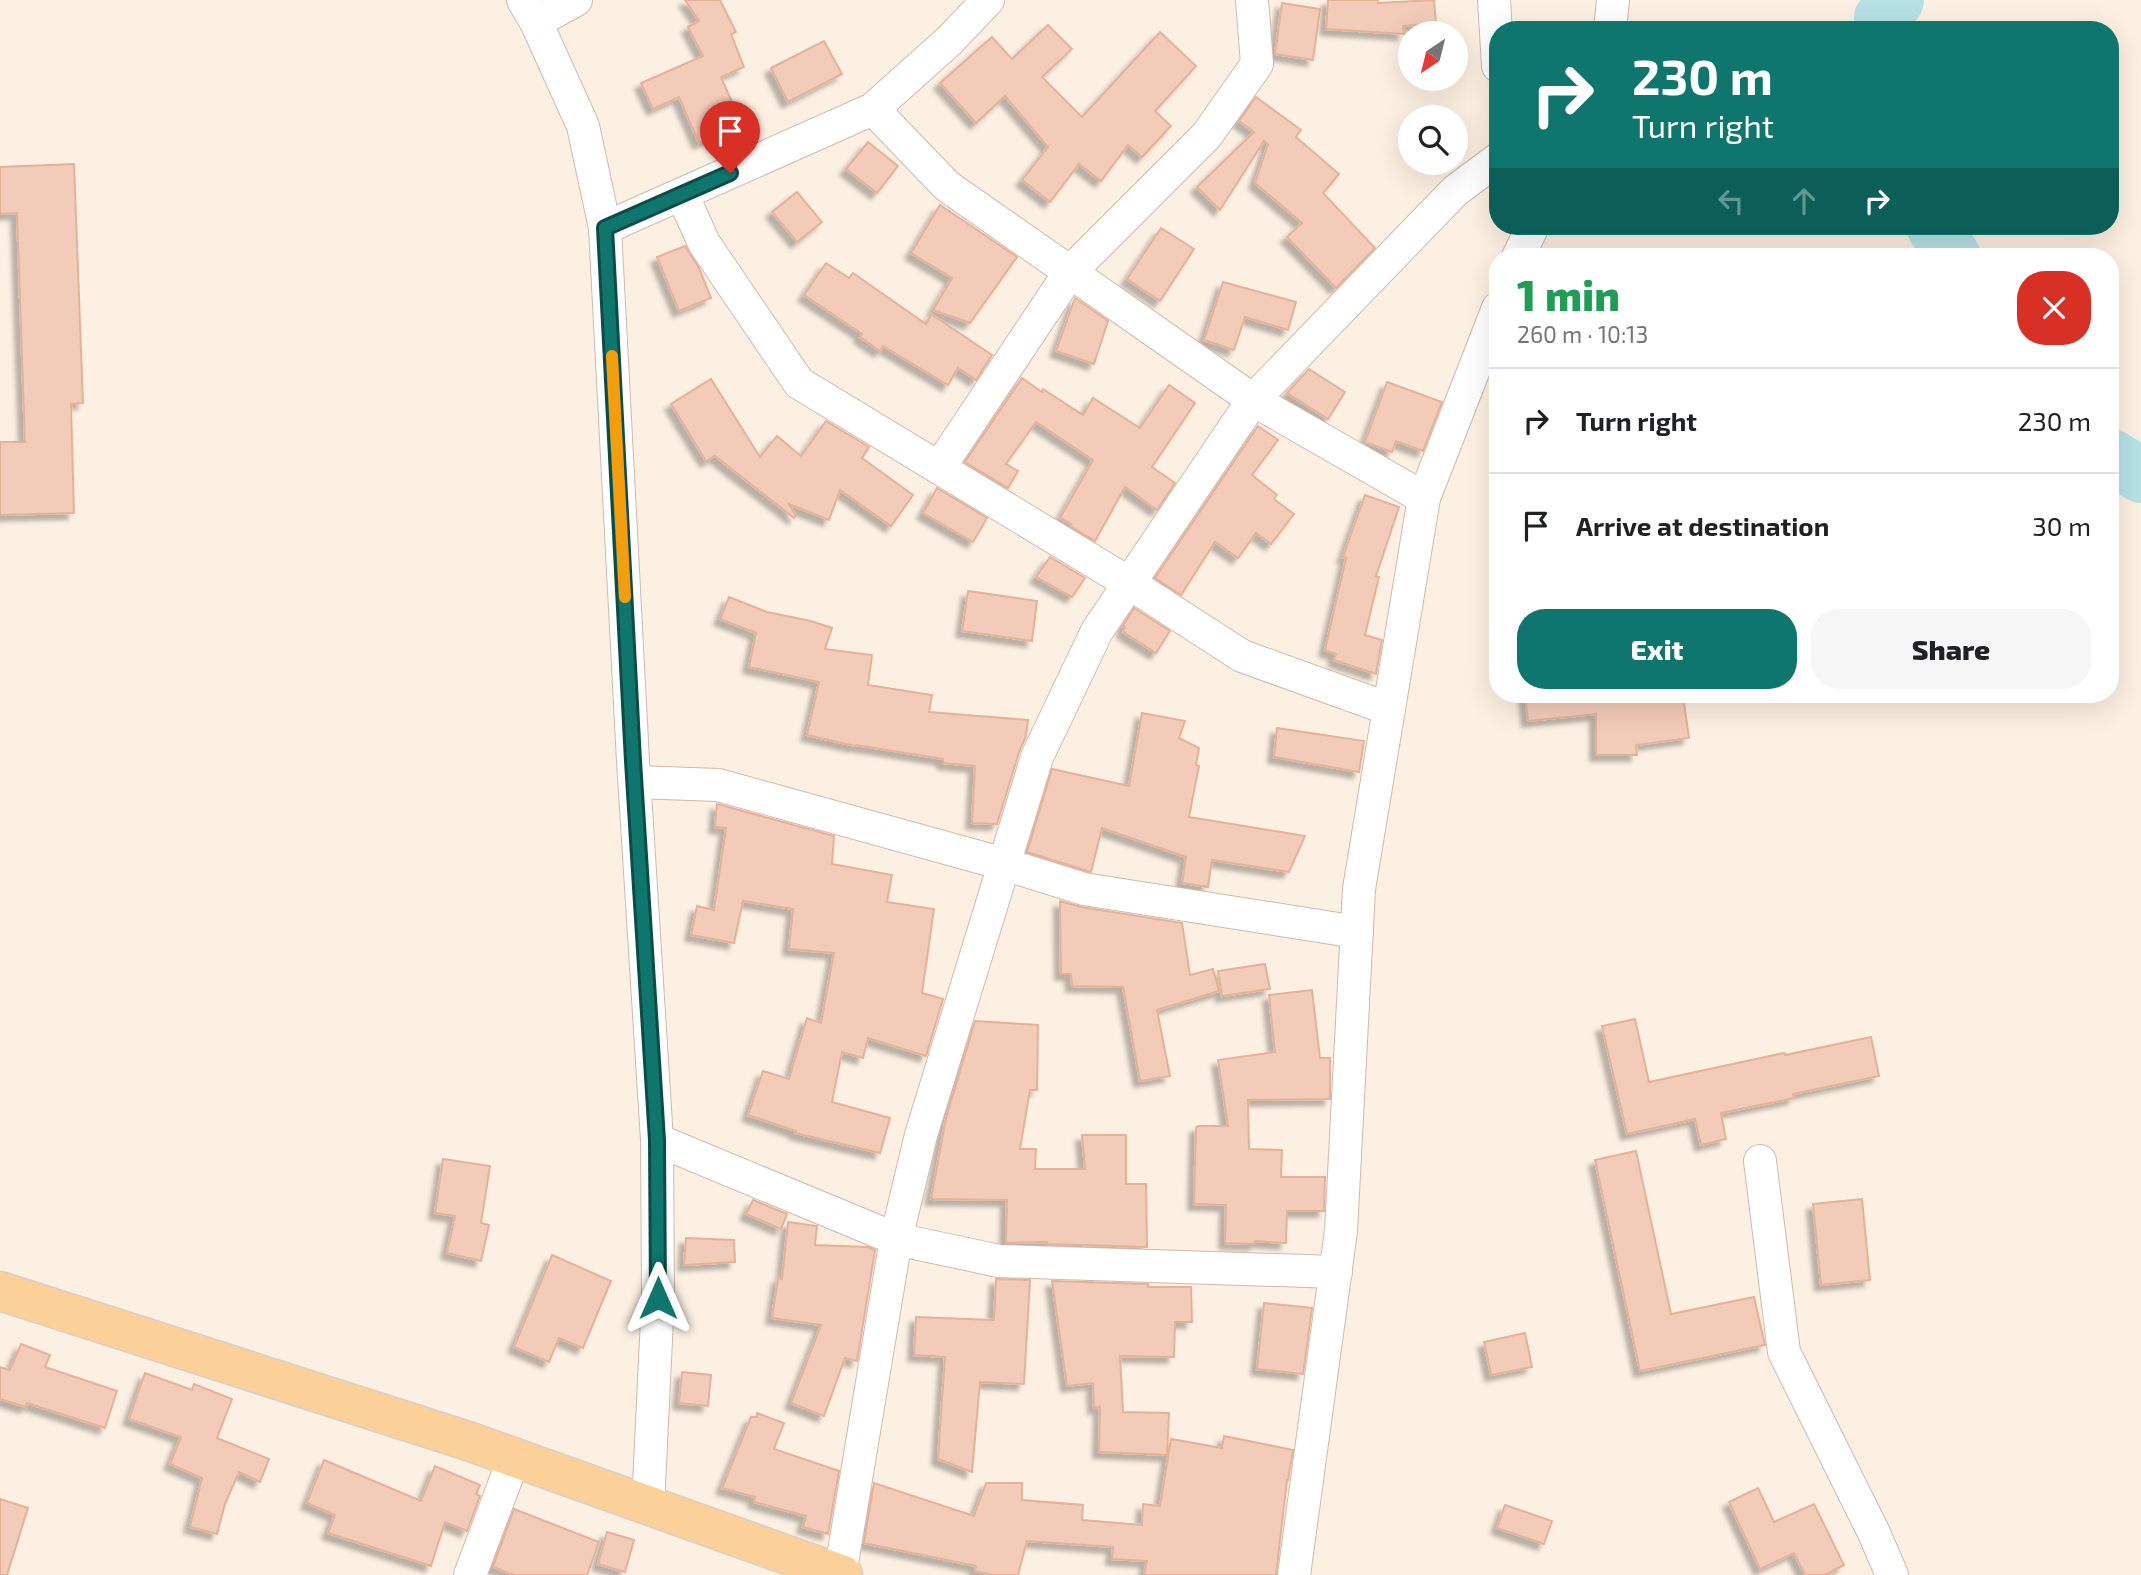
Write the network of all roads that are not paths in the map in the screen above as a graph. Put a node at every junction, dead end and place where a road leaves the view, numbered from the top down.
1 (576, 0) edge
2 (1252, 0) edge
3 (1494, 0) edge
4 (1613, 0) edge
5 (978, 5) edge
6 (530, 11) edge
7 (1495, 21) edge
8 (1611, 21) edge
9 (873, 109) junction
10 (1489, 166) edge
11 (682, 194) junction
12 (605, 228) junction
13 (1070, 272) junction
14 (1489, 331) edge
15 (1252, 400) junction
16 (939, 468) junction
17 (1424, 498) junction
18 (1129, 583) junction
19 (1389, 709) junction
20 (636, 782) junction
21 (1004, 864) junction
22 (1357, 932) junction
23 (657, 1140) junction
24 (1760, 1161) dead end
25 (896, 1239) junction
26 (1336, 1272) junction
27 (0, 1291) edge
28 (514, 1458) junction
29 (648, 1506) junction
30 (470, 1575) edge
31 (841, 1575) edge
32 (1294, 1575) edge
33 (1892, 1575) edge

1 - 6 street
2 - 13 street
3 - 7 street
4 - 8 street
5 - 9 street
6 - 12 street
9 - 11 street
9 - 13 street
10 - 15 street
11 - 12 street
11 - 16 street
12 - 20 street
13 - 15 street
13 - 16 street
14 - 17 street
15 - 17 street
15 - 18 street
16 - 18 street
17 - 19 street
18 - 19 street
18 - 21 street
19 - 22 street
20 - 21 street
20 - 23 street
21 - 22 street
21 - 25 street
22 - 26 street
23 - 25 street
23 - 29 street
24 - 33 street
25 - 26 street
25 - 31 street
26 - 32 street
27 - 28 main road
28 - 29 main road
28 - 30 street
29 - 31 main road

